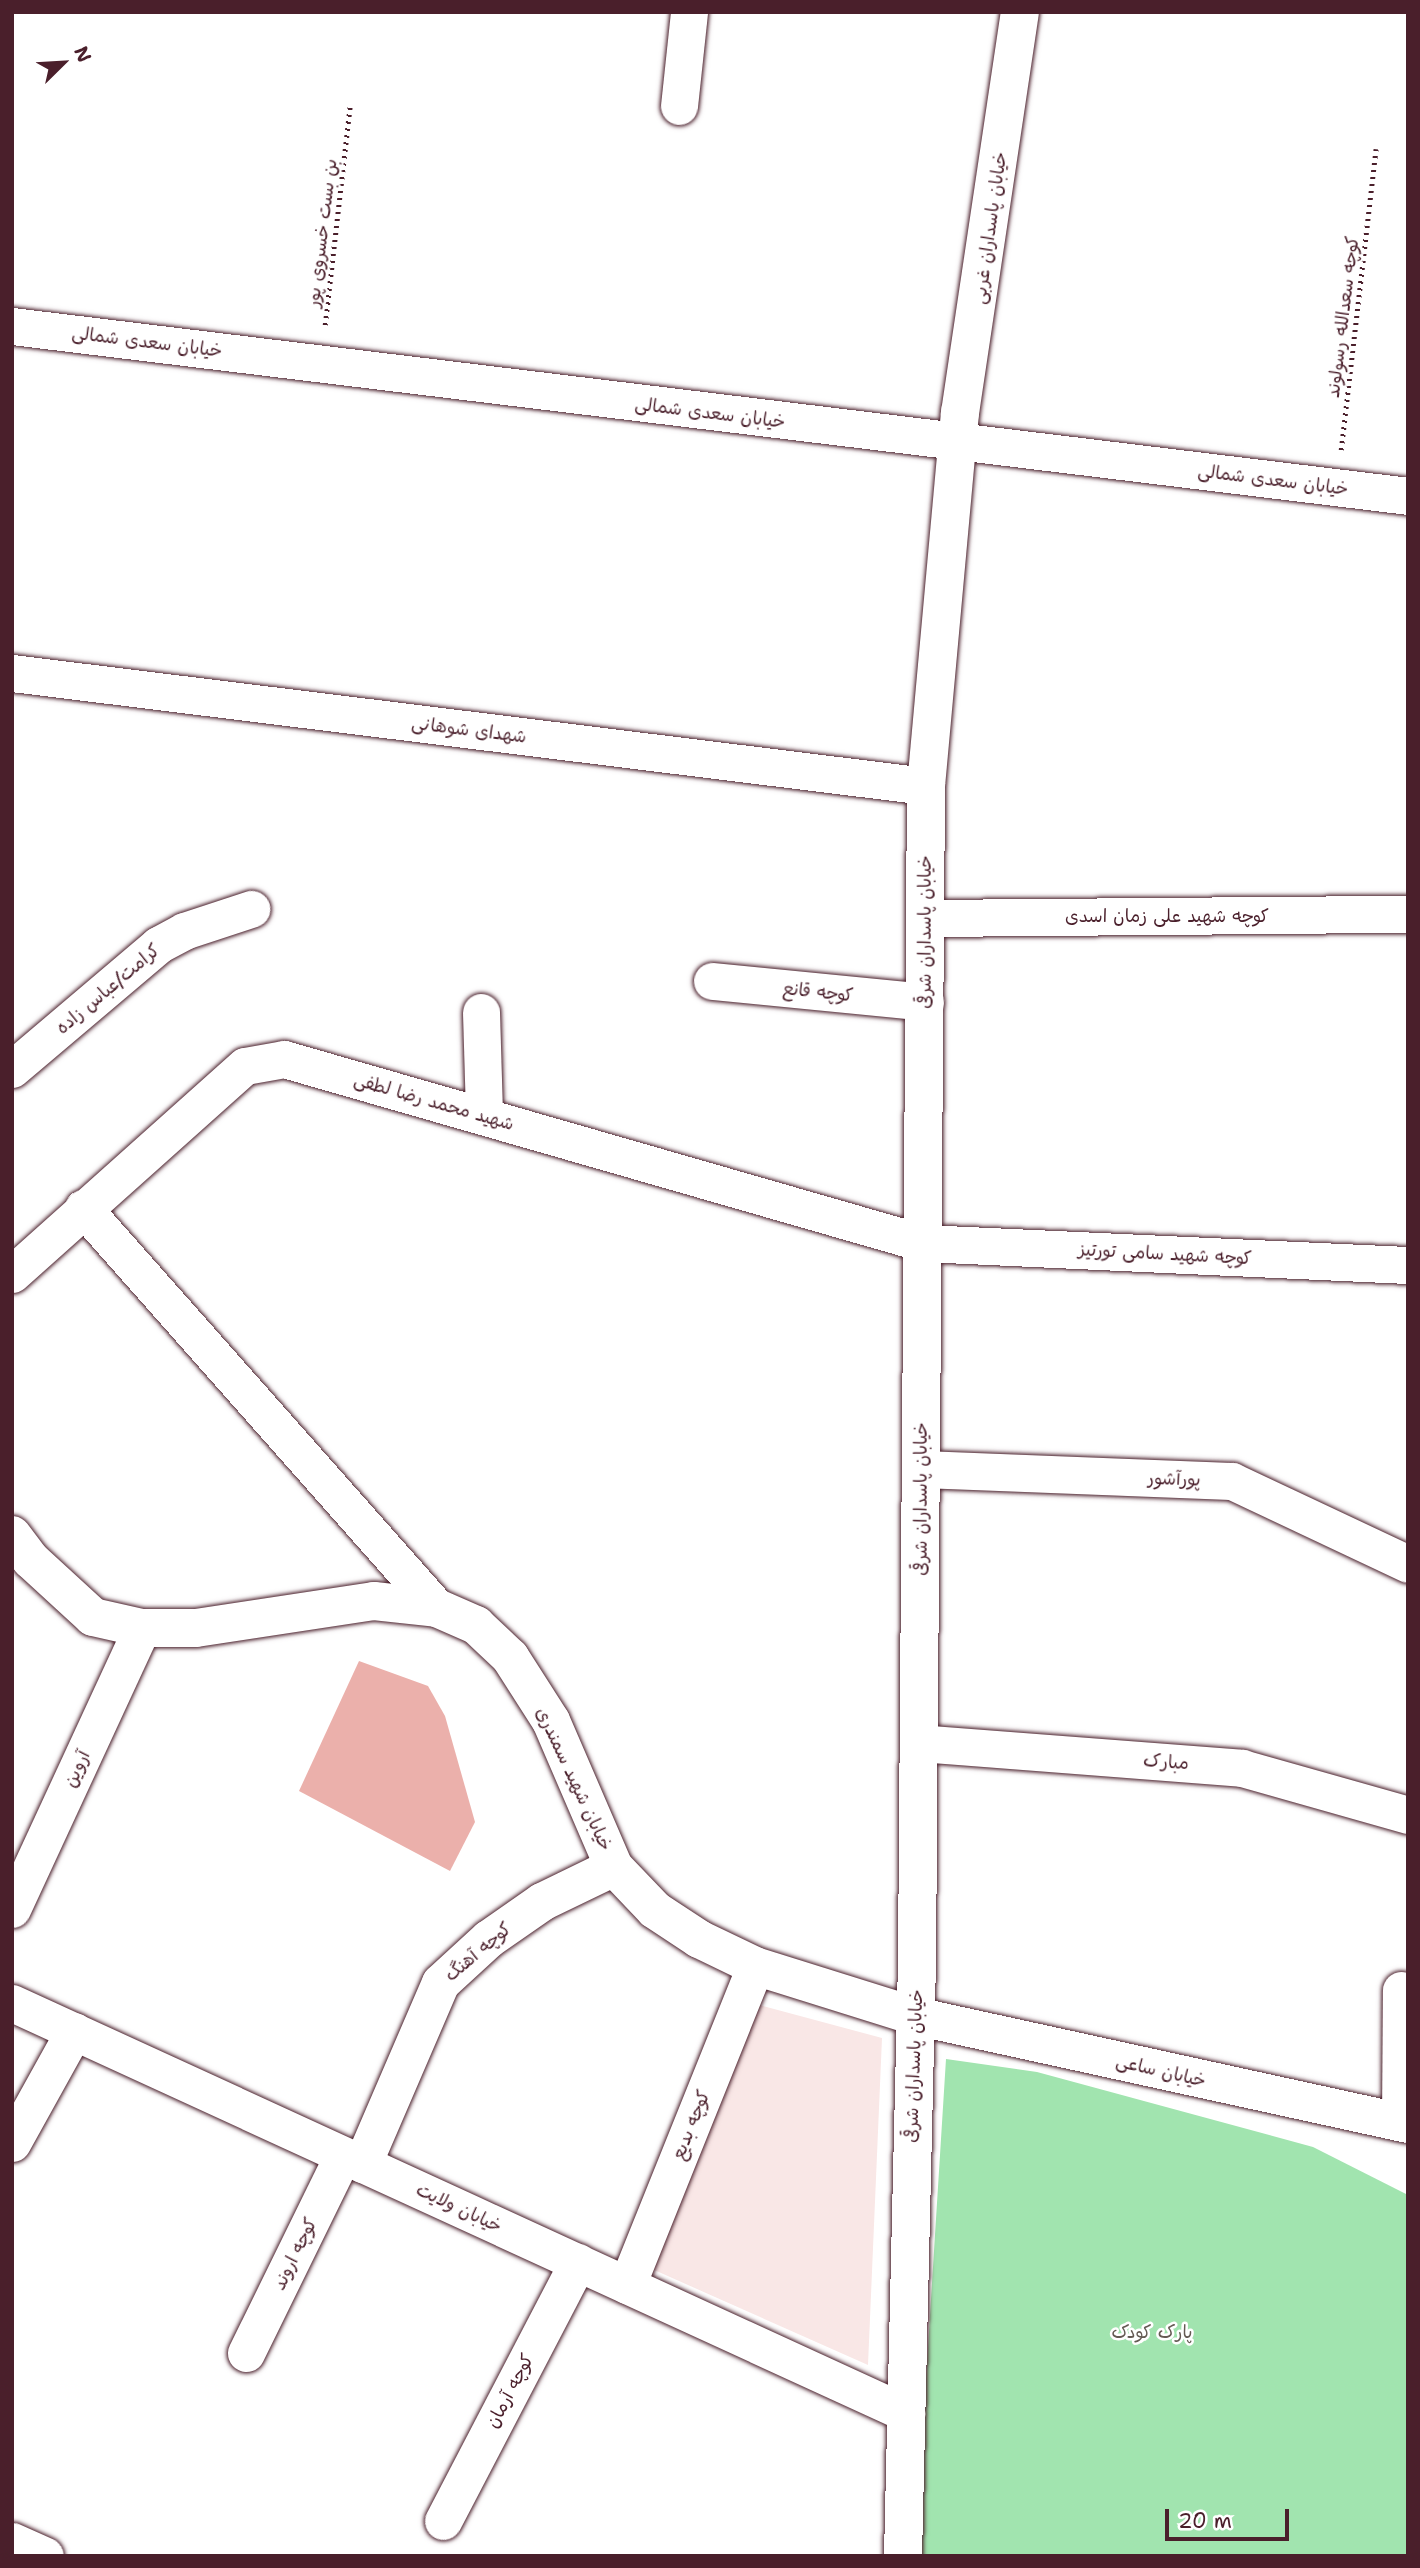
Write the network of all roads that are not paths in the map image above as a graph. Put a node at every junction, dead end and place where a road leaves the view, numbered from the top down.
1 (689, 12) edge
2 (1020, 12) edge
3 (679, 106) dead end
4 (12, 326) edge
5 (957, 444) junction
6 (1408, 496) edge
7 (12, 673) edge
8 (926, 786) junction
9 (251, 909) dead end
10 (1408, 914) edge
11 (926, 918) junction
12 (712, 981) dead end
13 (925, 1002) junction
14 (481, 1012) dead end
15 (12, 1069) edge
16 (484, 1116) junction
17 (83, 1208) junction
18 (923, 1243) junction
19 (1408, 1265) edge
20 (12, 1274) edge
21 (921, 1469) junction
22 (12, 1535) edge
23 (1408, 1564) edge
24 (437, 1608) junction
25 (142, 1628) junction
26 (919, 1743) junction
27 (1408, 1815) edge
28 (614, 1867) junction
29 (12, 1909) edge
30 (755, 1966) junction
31 (1401, 1990) dead end
32 (12, 2003) edge
33 (915, 2016) junction
34 (74, 2031) junction
35 (1404, 2122) edge
36 (12, 2143) edge
37 (353, 2159) junction
38 (578, 2262) junction
39 (627, 2285) junction
40 (246, 2353) dead end
41 (906, 2413) junction
42 (443, 2521) dead end
43 (12, 2541) edge
44 (45, 2556) edge
45 (903, 2556) edge

1 - 3 street
2 - 5 street, خیابان پاسداران غربی
4 - 5 street, خیابان سعدی شمالی
5 - 6 street, خیابان سعدی شمالی
5 - 8 street, خیابان پاسداران شرقی
7 - 8 street, شهدای شوهانی
8 - 11 street, خیابان پاسداران شرقی
9 - 15 street, کرامت/عباس زاده
10 - 11 street, کوچه شهید علی زمان اسدی
11 - 13 street, خیابان پاسداران شرقی
12 - 13 street, کوچه قانع
13 - 18 street, خیابان پاسداران شرقی
14 - 16 street
16 - 17 street, شهید محمد رضا لطفی
16 - 18 street, شهید محمد رضا لطفی
17 - 20 street, شهید محمد رضا لطفی
17 - 24 street
18 - 19 street, کوچه شهید سامی تورتیز
18 - 21 street, خیابان پاسداران شرقی
21 - 23 street, پورآشور
21 - 26 street, خیابان پاسداران شرقی
22 - 25 street, خیابان شهید سمندری
24 - 25 street, خیابان شهید سمندری
24 - 28 street, خیابان شهید سمندری
25 - 29 street, آروین
26 - 27 street, مبارک
26 - 33 street, خیابان پاسداران شرقی
28 - 30 street, خیابان شهید سمندری
28 - 37 street, کوچه آهنگ
30 - 33 street, خیابان شهید سمندری
30 - 39 street, کوچه بدیع
31 - 35 street
32 - 34 street, خیابان ولایت
33 - 35 street, خیابان ساعی
33 - 41 street, خیابان پاسداران شرقی
34 - 36 street
34 - 37 street, خیابان ولایت
37 - 38 street, خیابان ولایت
37 - 40 street, کوچه اروند
38 - 39 street, خیابان ولایت
38 - 42 street, کوچه آرمان
39 - 41 street, خیابان ولایت
41 - 45 street, خیابان پاسداران شرقی
43 - 44 street

